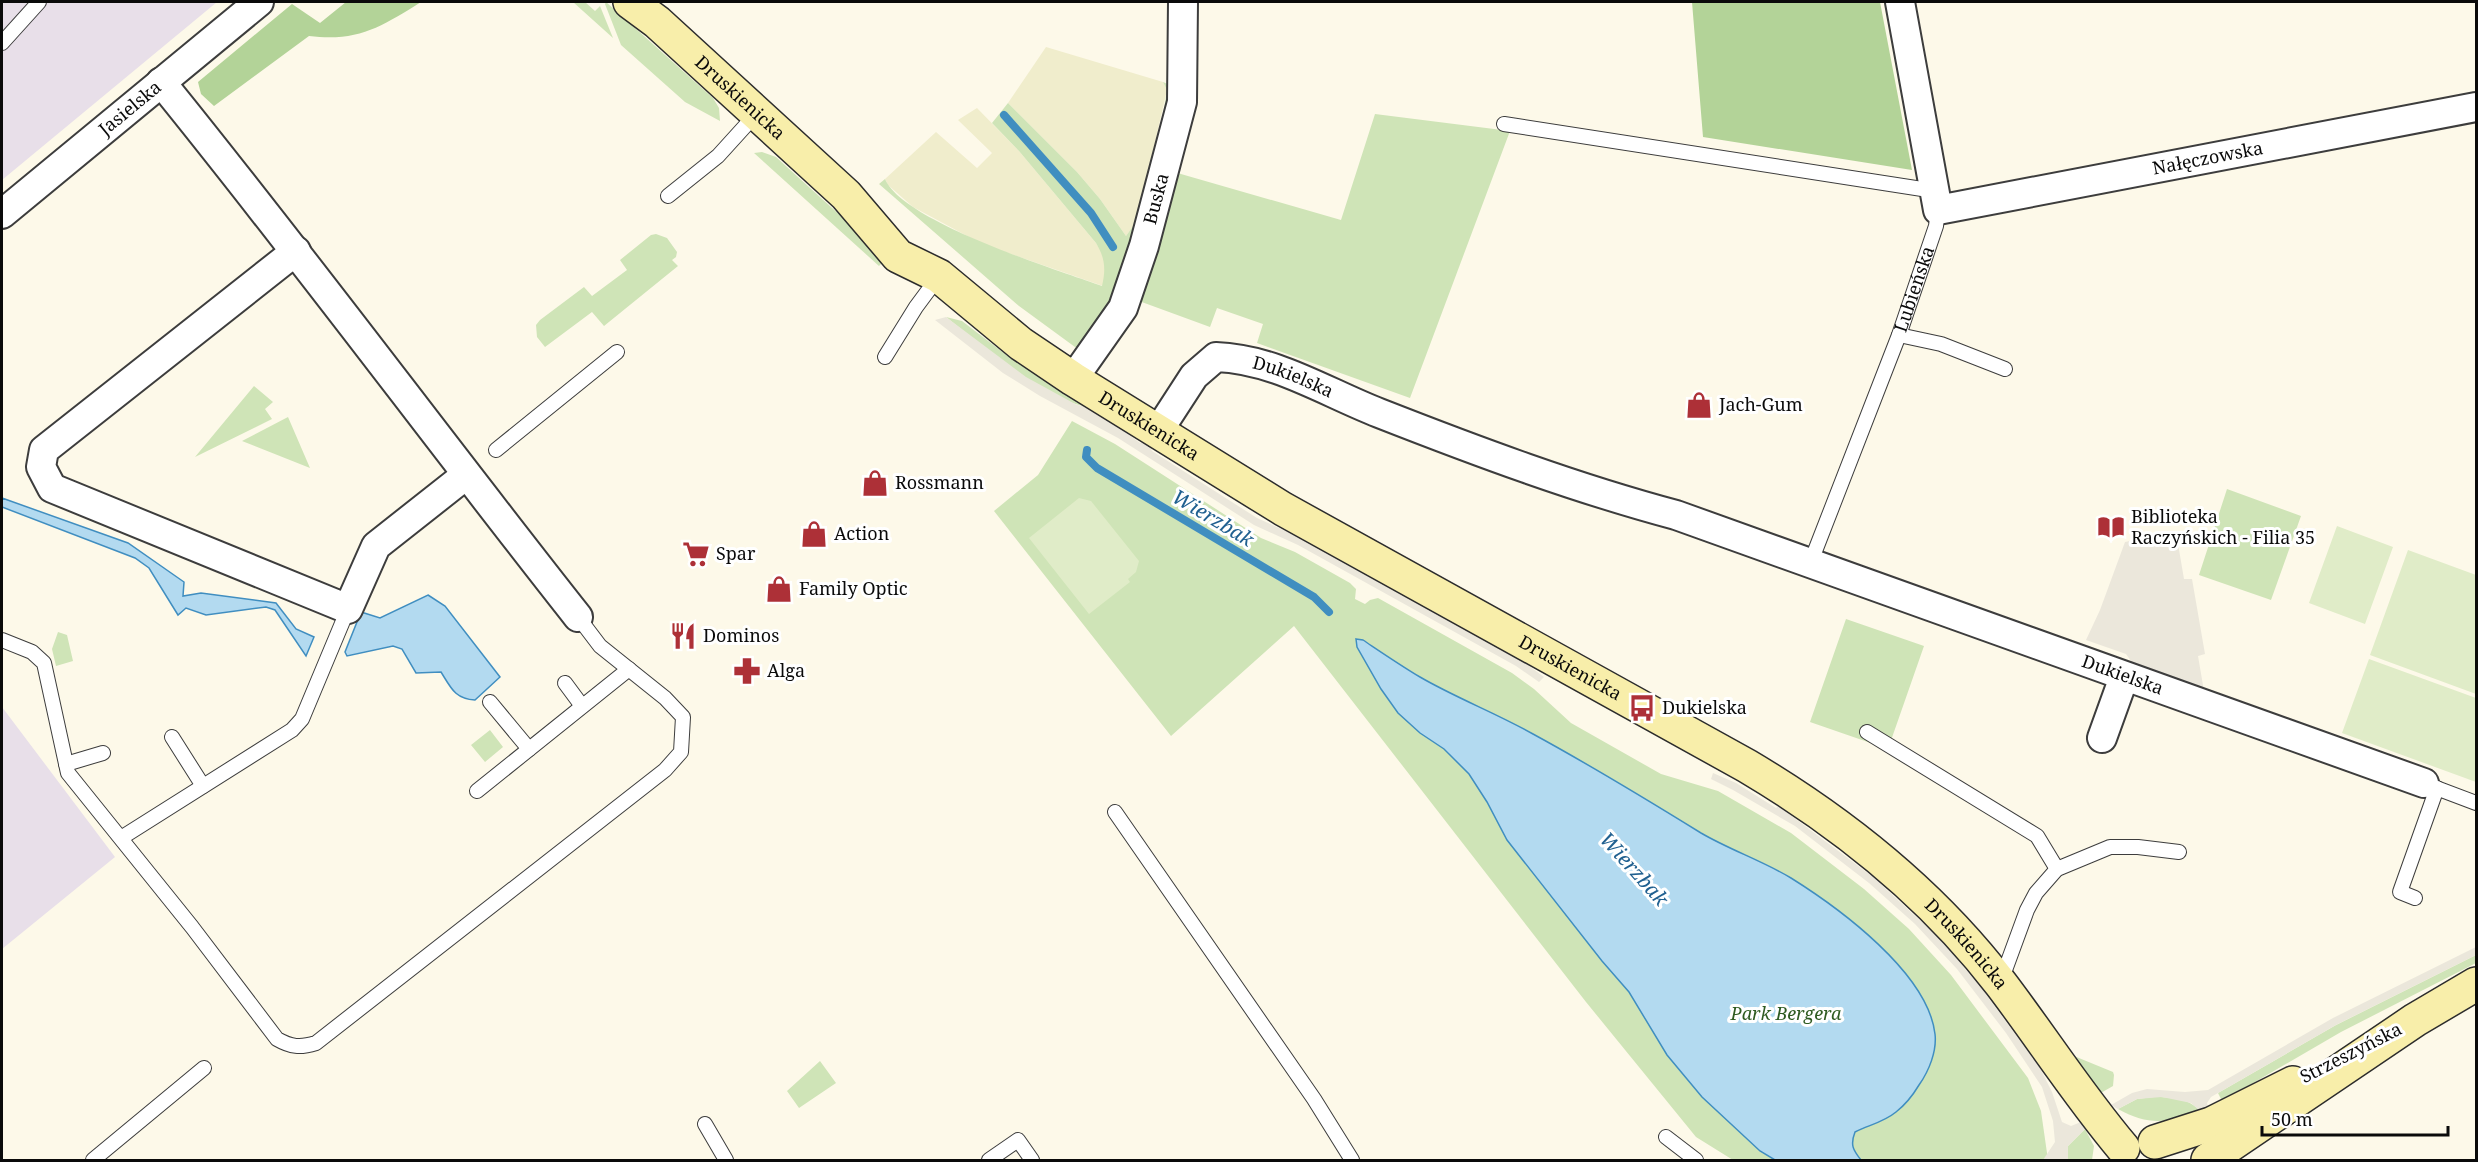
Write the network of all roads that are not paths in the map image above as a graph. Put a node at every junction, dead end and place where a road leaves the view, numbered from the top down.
1 (39, 2) edge
2 (259, 2) edge
3 (630, 2) edge
4 (1183, 2) edge
5 (1900, 2) edge
6 (2, 43) edge
7 (161, 82) junction
8 (2476, 107) edge
9 (757, 113) junction
10 (1504, 124) dead end
11 (668, 196) dead end
12 (1937, 201) junction
13 (2, 214) edge
14 (296, 251) junction
15 (939, 276) junction
16 (1899, 335) junction
17 (617, 352) dead end
18 (885, 357) dead end
19 (2005, 369) dead end
20 (1073, 379) junction
21 (1158, 433) junction
22 (496, 450) dead end
23 (466, 475) junction
24 (1810, 564) junction
25 (348, 609) junction
26 (579, 617) joint
27 (2, 640) edge
28 (629, 669) junction
29 (2124, 677) junction
30 (565, 683) dead end
31 (490, 702) dead end
32 (582, 706) junction
33 (1867, 732) dead end
34 (172, 737) dead end
35 (2102, 738) dead end
36 (529, 749) junction
37 (104, 753) dead end
38 (66, 764) junction
39 (203, 786) junction
40 (2430, 786) junction
41 (477, 791) dead end
42 (2476, 803) edge
43 (1115, 812) dead end
44 (121, 838) junction
45 (2179, 852) dead end
46 (2057, 869) junction
47 (2415, 898) dead end
48 (2000, 983) junction
49 (2476, 984) edge
50 (2415, 1020) junction
51 (204, 1068) dead end
52 (705, 1124) dead end
53 (1666, 1137) dead end
54 (2164, 1151) edge
55 (2118, 1154) edge
56 (93, 1161) edge
57 (726, 1161) edge
58 (989, 1161) edge
59 (1032, 1161) edge
60 (1352, 1161) edge
61 (1696, 1161) edge
62 (2208, 1161) edge

1 - 6 lane
2 - 7 street, Jasielska
3 - 9 street, Druskienicka
4 - 20 street, Buska
5 - 12 street, Lubieńska
7 - 13 street, Jasielska
7 - 14 street
8 - 12 street, Nałęczowska
9 - 11 lane
9 - 15 street, Druskienicka
10 - 12 lane
12 - 16 lane, Lubieńska
14 - 23 street
14 - 25 street
15 - 18 lane
15 - 20 street, Druskienicka
16 - 19 lane
16 - 24 lane, Lubieńska
17 - 22 lane
20 - 21 street, Druskienicka
21 - 24 street, Dukielska
21 - 48 street, Druskienicka
23 - 25 street
23 - 26 street
24 - 29 street, Dukielska
25 - 39 lane
26 - 28 lane
27 - 38 lane
28 - 32 lane
28 - 44 lane
29 - 35 street
29 - 40 street, Dukielska
30 - 32 lane
31 - 36 lane
32 - 36 lane
33 - 46 lane
34 - 39 lane
36 - 41 lane
37 - 38 lane
38 - 44 lane
39 - 44 lane
40 - 42 lane, Dukielska
40 - 47 lane
43 - 60 lane
45 - 46 lane
46 - 48 lane
48 - 55 street, Druskienicka
49 - 50 street, Strzeszyńska
50 - 54 street, Strzeszyńska
50 - 62 street, Strzeszyńska
51 - 56 lane
52 - 57 lane
53 - 61 lane
54 - 55 street, Strzeszyńska
58 - 59 lane

